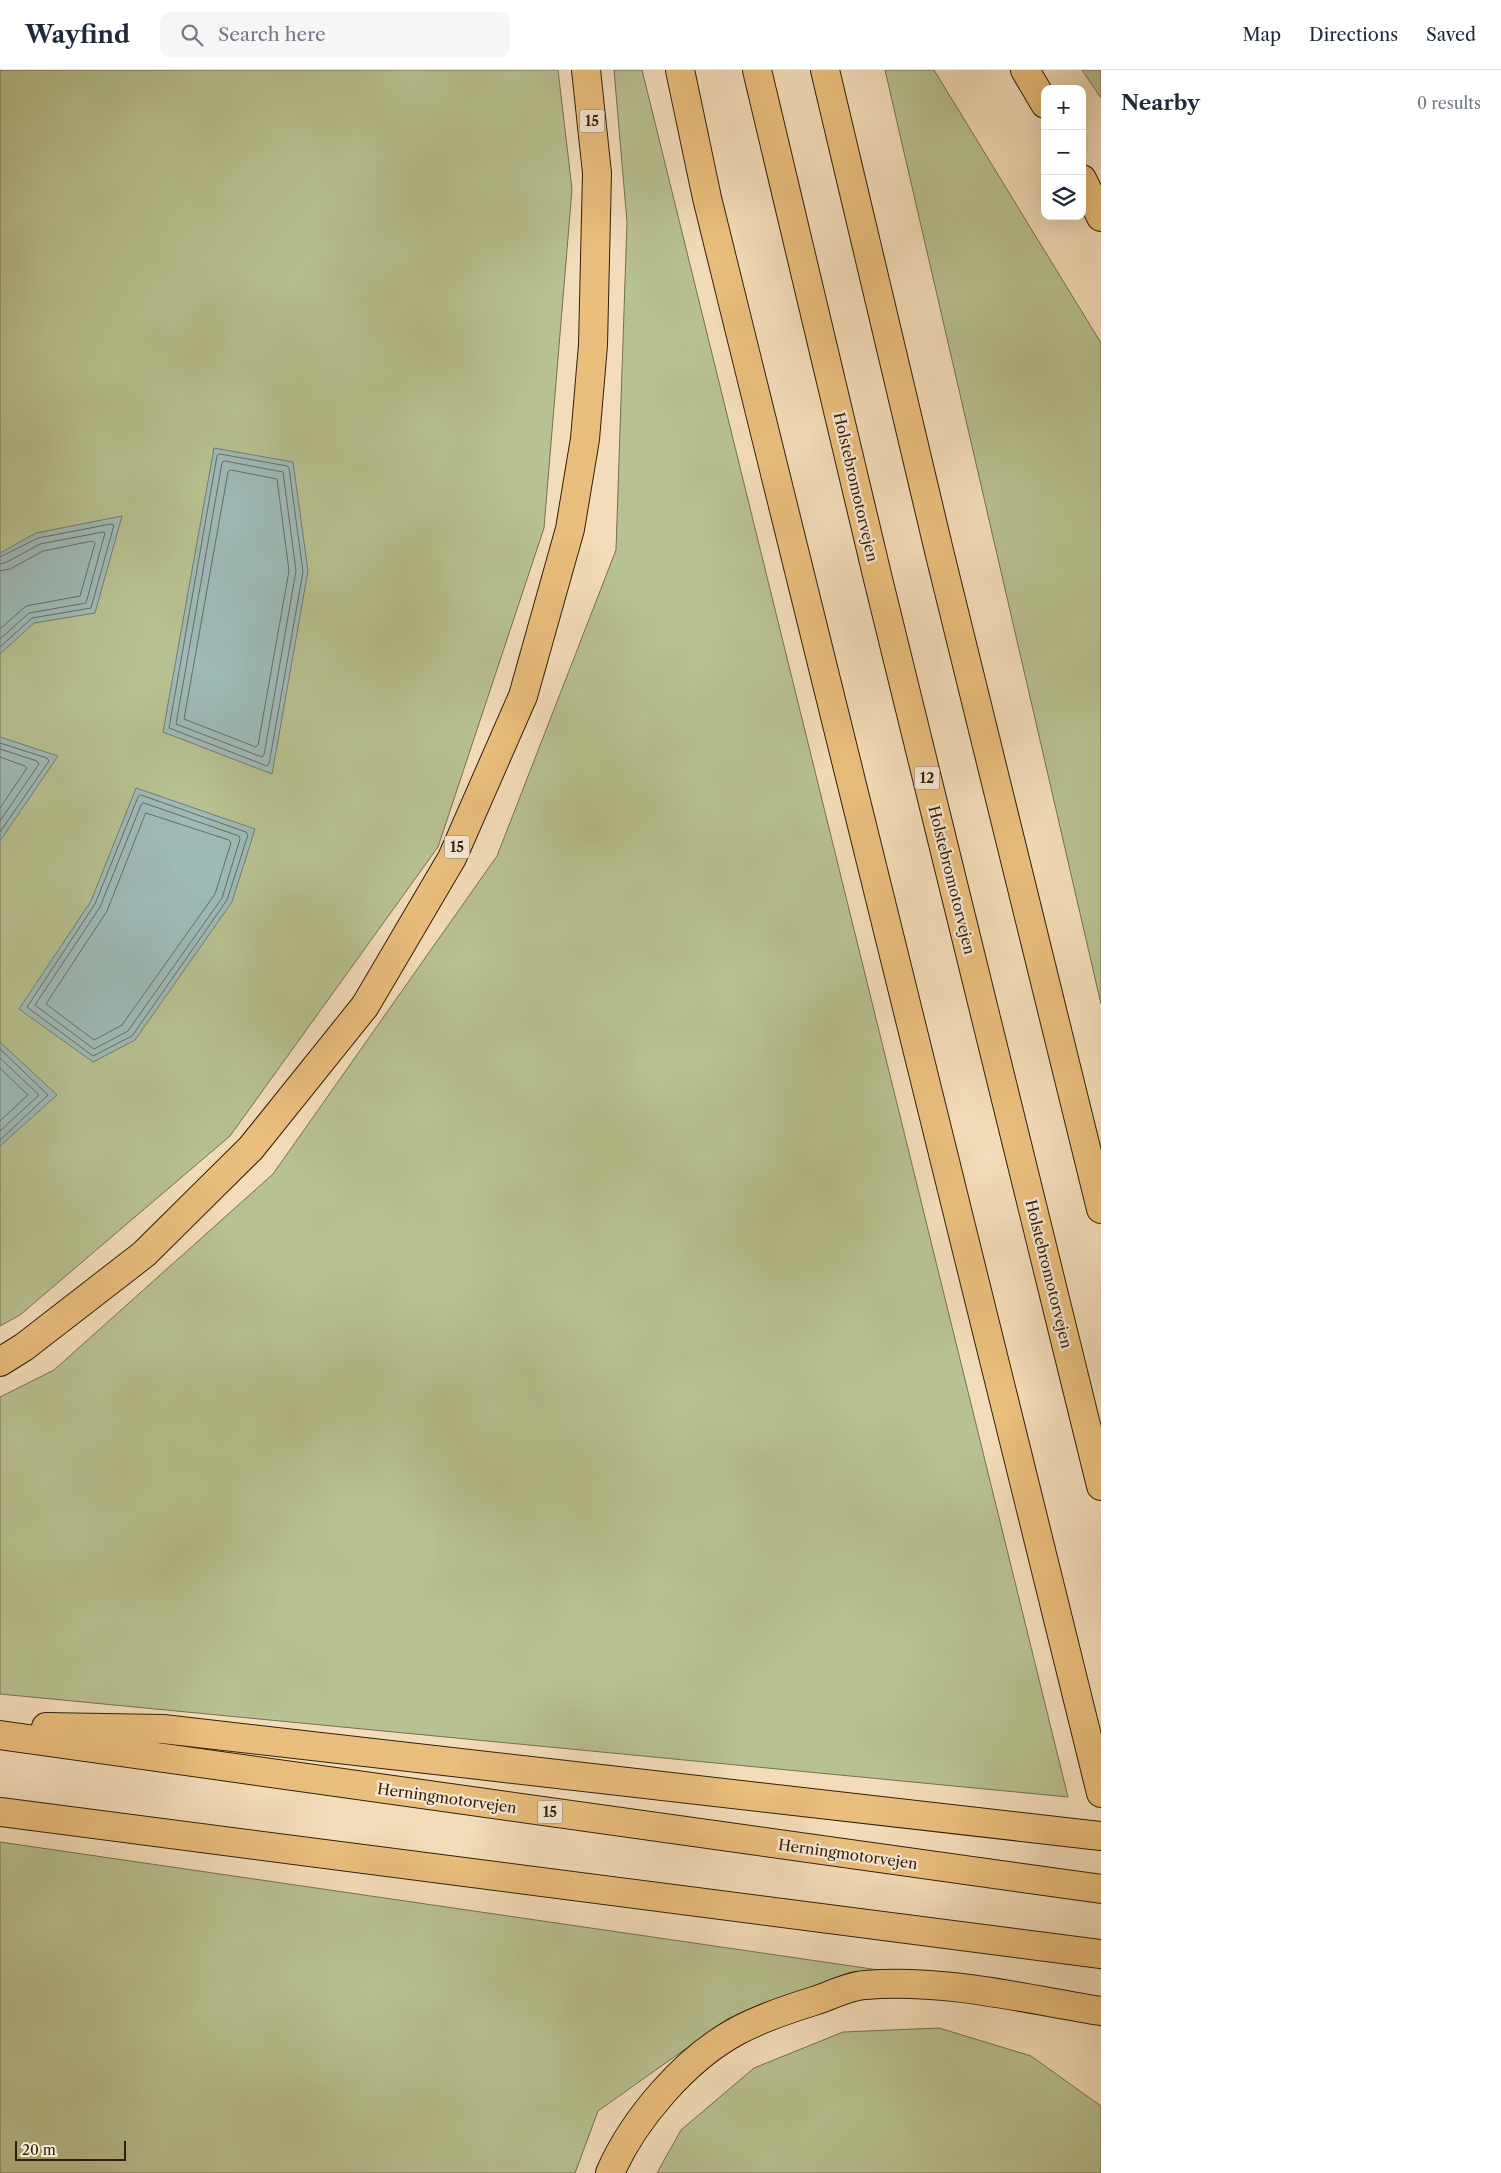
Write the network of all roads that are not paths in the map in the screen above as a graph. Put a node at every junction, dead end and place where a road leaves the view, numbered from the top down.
1 (586, 70) edge
2 (680, 70) edge
3 (757, 70) edge
4 (825, 70) edge
5 (1025, 70) edge
6 (1041, 97) edge
7 (1086, 163) edge
8 (1101, 184) edge
9 (1086, 187) edge
10 (1101, 217) edge
11 (1101, 1209) edge
12 (0, 1362) edge
13 (1101, 1486) edge
14 (0, 1726) edge
15 (0, 1735) edge
16 (1101, 1793) edge
17 (0, 1812) edge
18 (1101, 1836) edge
19 (1101, 1889) edge
20 (1101, 1954) edge
21 (1101, 2011) edge
22 (610, 2173) edge

1 - 12 highway, 15
2 - 16 highway
3 - 13 highway, Holstebromotorvejen / 12
4 - 11 highway
5 - 6 highway
7 - 8 highway
9 - 10 highway
14 - 18 highway
15 - 19 highway, Herningmotorvejen / 15
17 - 20 highway
21 - 22 highway

